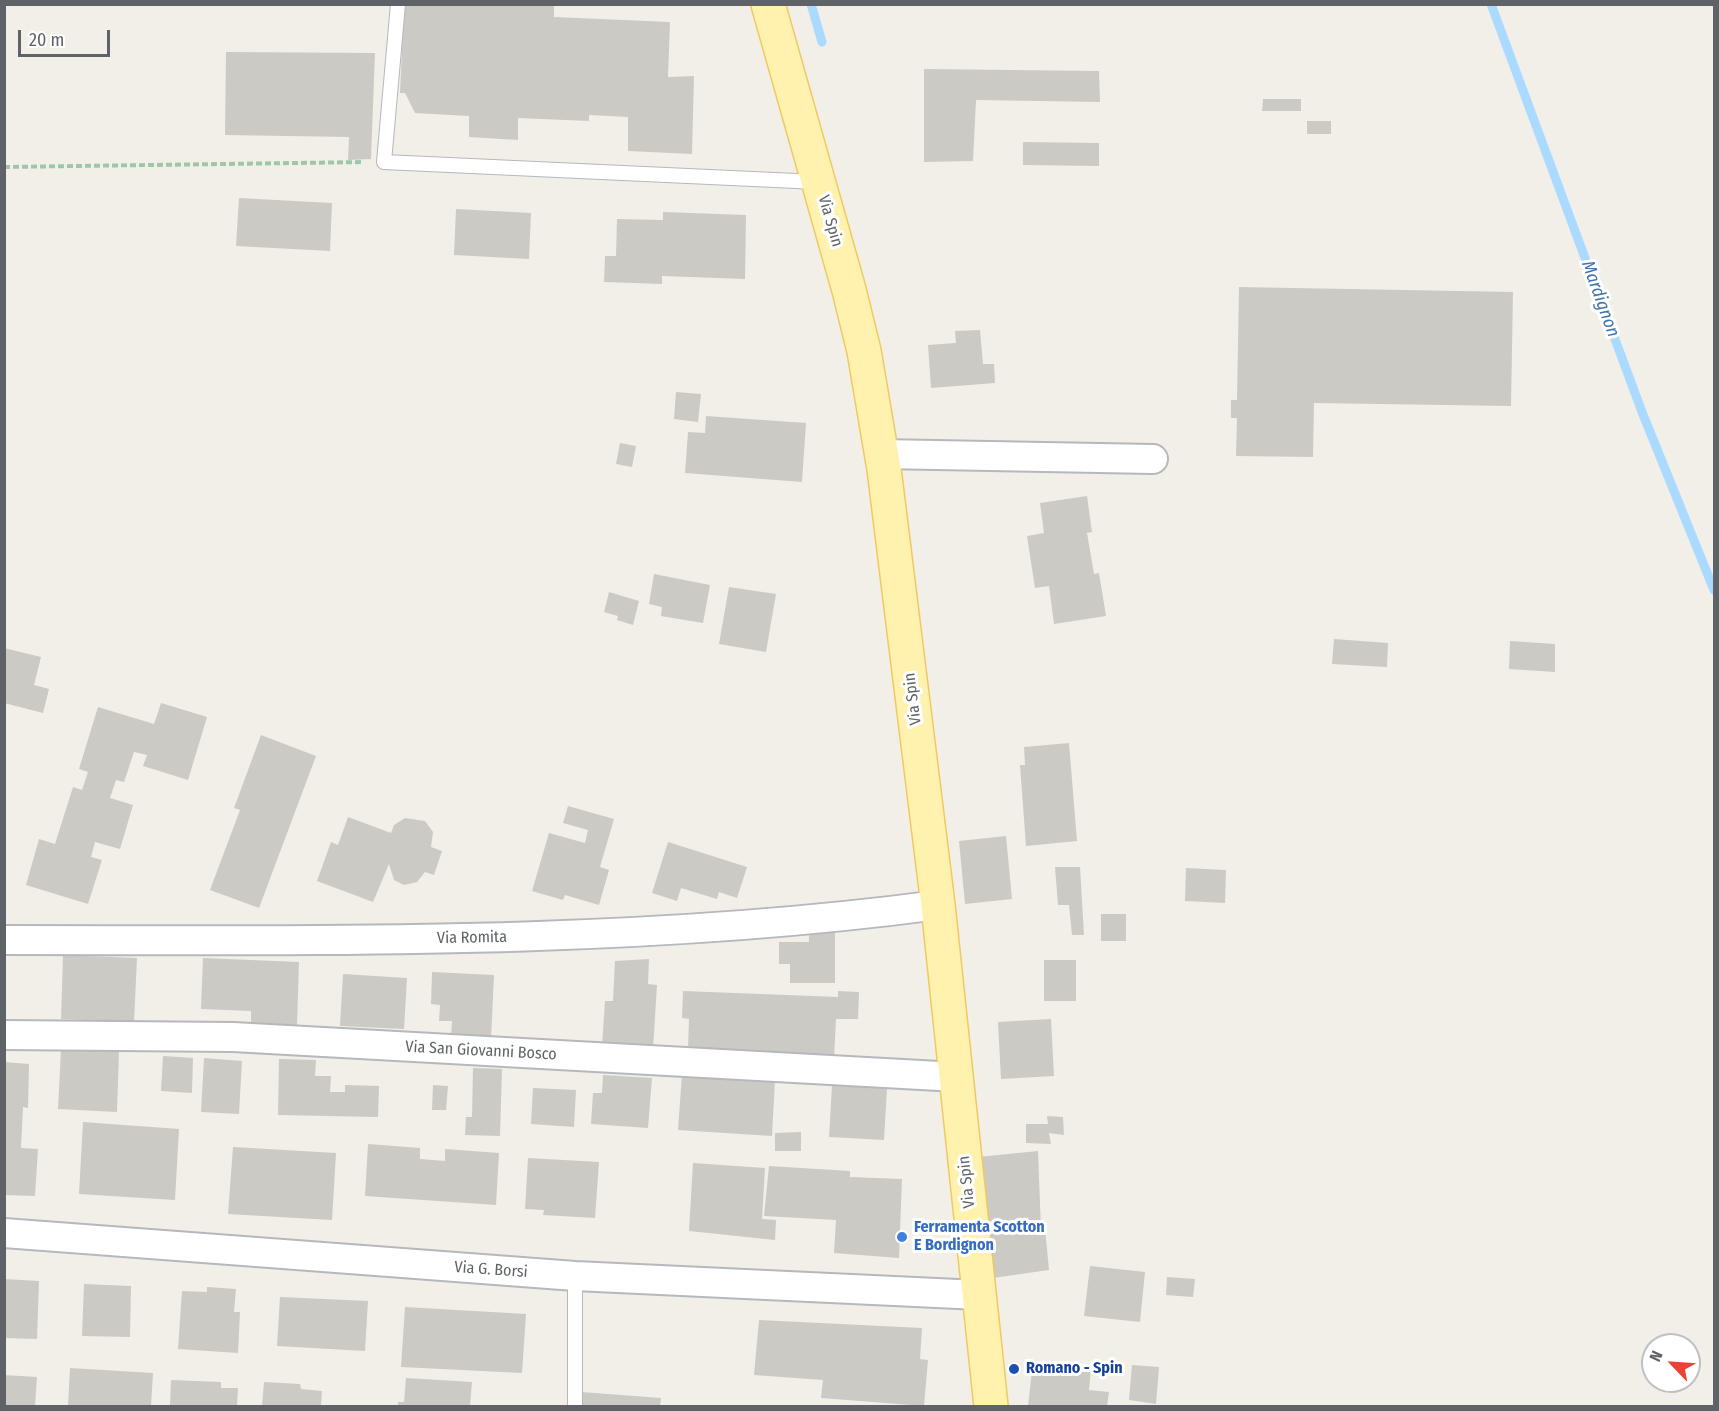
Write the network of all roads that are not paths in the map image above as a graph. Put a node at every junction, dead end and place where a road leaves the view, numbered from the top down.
1 (398, 4) edge
2 (768, 4) edge
3 (819, 182) junction
4 (881, 454) junction
5 (1153, 459) dead end
6 (938, 905) junction
7 (4, 940) edge
8 (4, 1035) edge
9 (957, 1077) junction
10 (4, 1233) edge
11 (575, 1276) junction
12 (979, 1295) junction
13 (574, 1407) edge
14 (991, 1407) edge

1 - 3 lane
2 - 3 main road, Via Spin
3 - 4 main road, Via Spin
4 - 5 street
4 - 6 main road, Via Spin
6 - 7 street, Via Romita
6 - 9 main road, Via Spin
8 - 9 street, Via San Giovanni Bosco
9 - 12 main road, Via Spin
10 - 11 street, Via G. Borsi
11 - 12 street, Via G. Borsi
11 - 13 lane
12 - 14 main road, Via Spin

